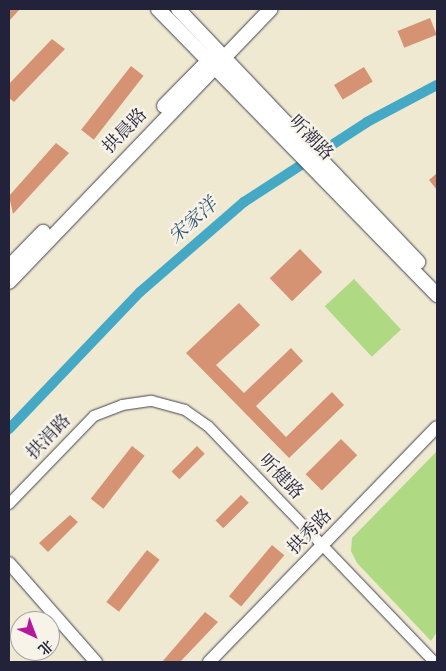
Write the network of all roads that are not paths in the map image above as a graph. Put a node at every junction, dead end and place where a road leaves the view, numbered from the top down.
1 (158, 9) edge
2 (178, 9) edge
3 (259, 9) edge
4 (272, 9) edge
5 (217, 59) junction
6 (335, 183) junction
7 (9, 267) edge
8 (9, 282) edge
9 (437, 282) edge
10 (437, 295) edge
11 (122, 405) joint
12 (437, 427) edge
13 (9, 504) edge
14 (323, 546) junction
15 (9, 563) edge
16 (431, 658) edge
17 (96, 662) edge
18 (209, 662) edge

1 - 5 main road, 听潮路
2 - 5 main road, 听潮路
3 - 5 main road, 拱晨路
4 - 5 main road, 拱晨路
5 - 6 main road, 听潮路
5 - 7 main road, 拱晨路
5 - 8 main road, 拱晨路
6 - 9 main road, 听潮路
6 - 10 main road, 听潮路
11 - 13 street, 拱涓路
11 - 14 street, 听健路
12 - 14 street, 拱秀路
14 - 16 street, 听健路
14 - 18 street, 拱秀路
15 - 17 street

